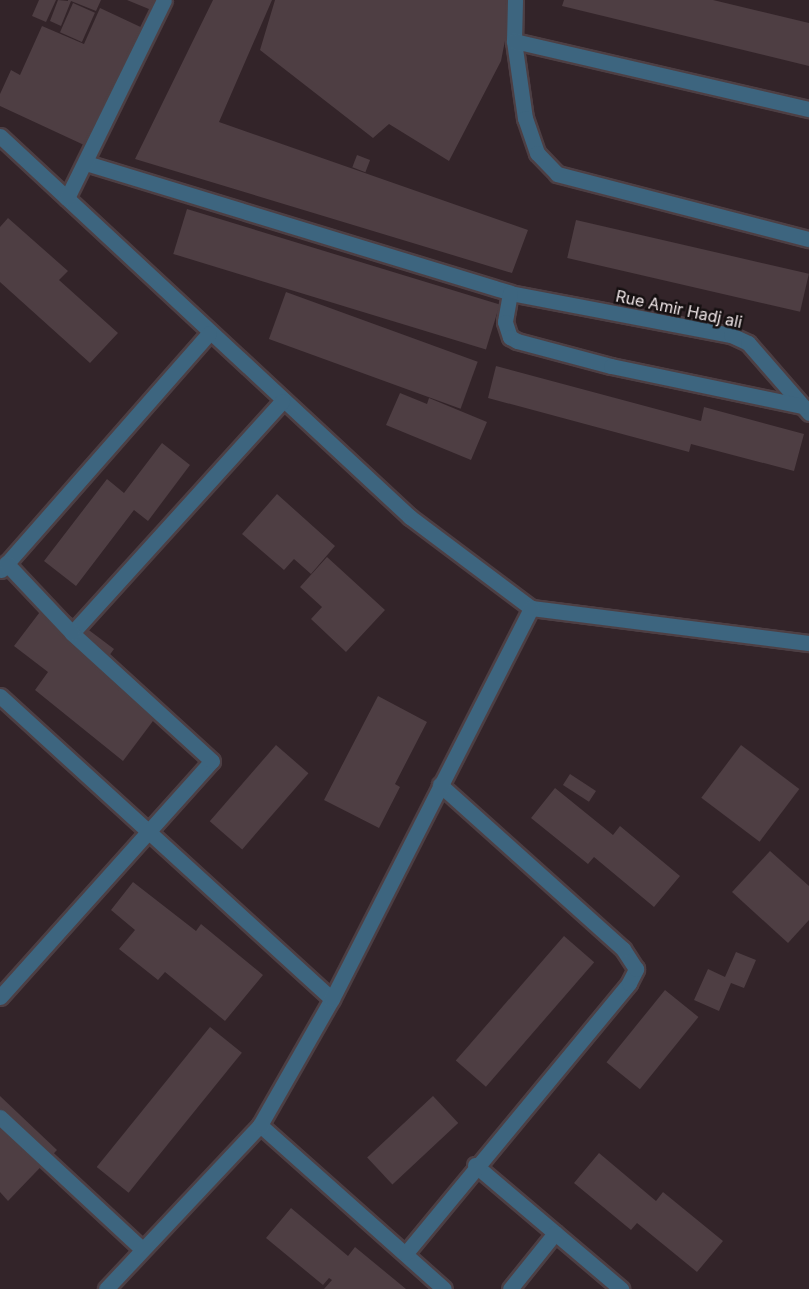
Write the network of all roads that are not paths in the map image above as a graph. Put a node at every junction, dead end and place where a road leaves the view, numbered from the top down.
1 (164, 0) edge
2 (515, 0) edge
3 (514, 41) junction
4 (809, 109) edge
5 (0, 136) edge
6 (86, 163) junction
7 (67, 198) junction
8 (809, 239) edge
9 (510, 293) junction
10 (209, 333) junction
11 (282, 401) junction
12 (806, 410) edge
13 (3, 567) edge
14 (531, 608) junction
15 (72, 633) junction
16 (809, 643) edge
17 (0, 696) edge
18 (440, 785) junction
19 (151, 832) junction
20 (0, 997) edge
21 (332, 999) junction
22 (0, 1117) edge
23 (260, 1125) junction
24 (475, 1165) junction
25 (555, 1233) junction
26 (142, 1249) junction
27 (406, 1253) junction
28 (106, 1289) edge
29 (444, 1289) edge
30 (510, 1289) edge
31 (621, 1289) edge

1 - 6 street
2 - 3 street
3 - 4 street
3 - 8 street
5 - 7 street
6 - 7 street
6 - 9 street, Rue Amir Hadj ali
7 - 10 street
9 - 12 street, Rue Amir Hadj ali
9 - 12 street
10 - 11 street
10 - 13 street
11 - 14 street
11 - 15 street
13 - 15 street
14 - 16 street
14 - 18 street
15 - 19 street
17 - 19 street
18 - 21 street
18 - 24 street
19 - 20 street
19 - 21 street
21 - 23 street
22 - 26 street
23 - 26 street
23 - 27 street
24 - 25 street
24 - 27 street
25 - 30 street
25 - 31 street
26 - 28 street
27 - 29 street

